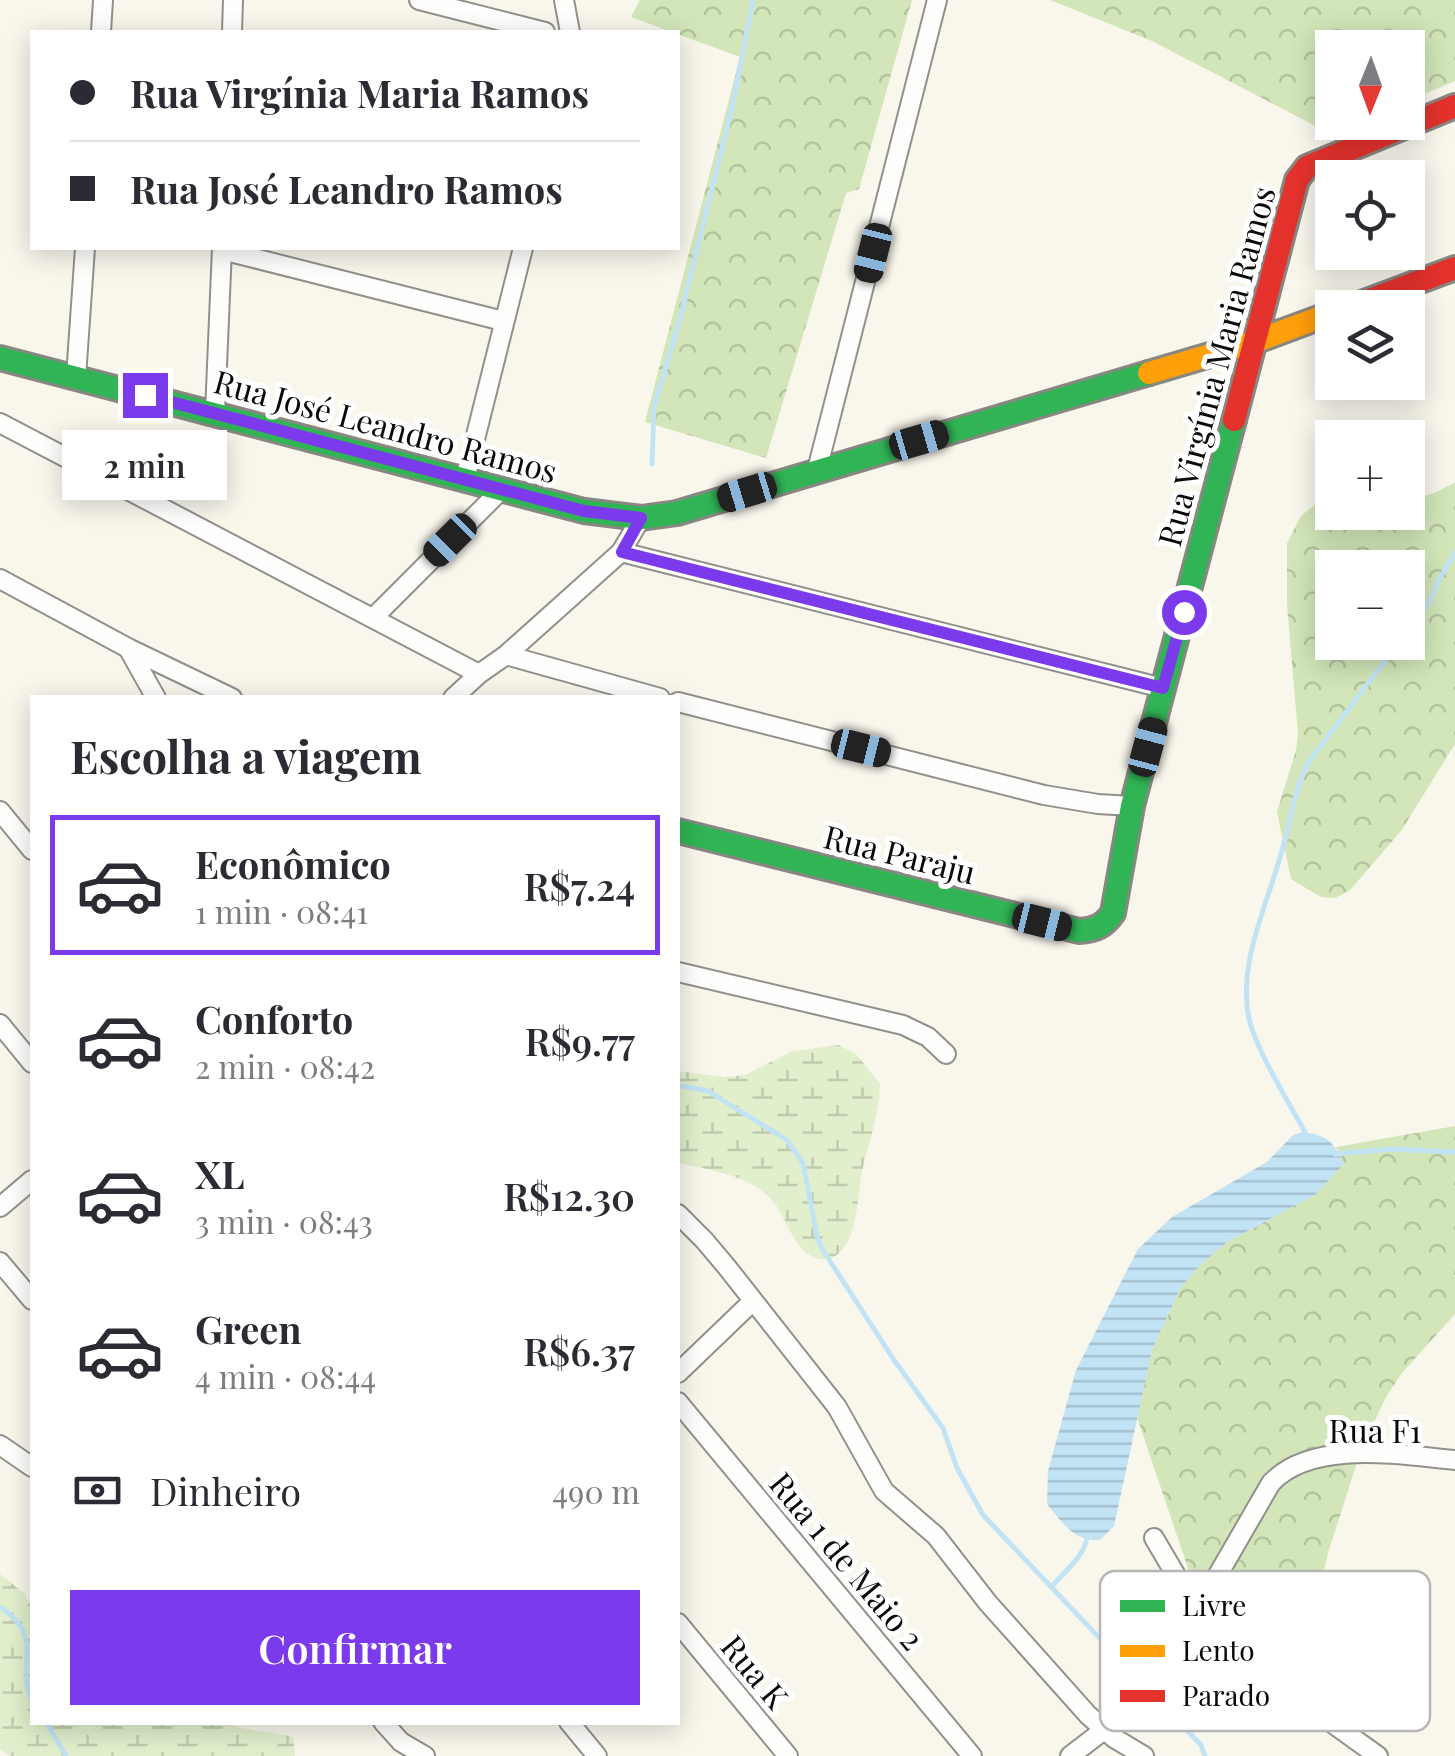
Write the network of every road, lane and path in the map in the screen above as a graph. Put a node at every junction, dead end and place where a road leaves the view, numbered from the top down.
1 (103, 0) edge
2 (233, 0) edge
3 (419, 0) edge
4 (564, 0) edge
5 (938, 0) edge
6 (101, 30) edge
7 (232, 30) edge
8 (537, 30) edge
9 (570, 30) edge
10 (1455, 106) edge
11 (85, 250) edge
12 (222, 250) edge
13 (226, 250) edge
14 (522, 250) edge
15 (1455, 268) edge
16 (1396, 290) edge
17 (1315, 319) edge
18 (503, 321) junction
19 (1254, 342) junction
20 (0, 358) edge
21 (76, 376) junction
22 (214, 414) junction
23 (0, 422) edge
24 (818, 470) junction
25 (465, 478) junction
26 (502, 489) junction
27 (641, 518) junction
28 (622, 552) junction
29 (0, 579) edge
30 (373, 618) junction
31 (128, 648) junction
32 (506, 655) junction
33 (479, 674) junction
34 (1163, 688) junction
35 (634, 694) edge
36 (154, 695) edge
37 (226, 695) edge
38 (456, 695) edge
39 (680, 703) edge
40 (1132, 806) junction
41 (0, 811) edge
42 (680, 831) edge
43 (30, 848) edge
44 (1106, 924) joint
45 (680, 972) edge
46 (0, 1024) edge
47 (946, 1054) dead end
48 (30, 1061) edge
49 (30, 1182) edge
50 (0, 1207) edge
51 (680, 1216) edge
52 (0, 1262) edge
53 (30, 1298) edge
54 (753, 1301) junction
55 (680, 1371) edge
56 (680, 1404) edge
57 (0, 1445) edge
58 (1455, 1460) edge
59 (30, 1465) edge
60 (1154, 1538) dead end
61 (1174, 1571) edge
62 (1219, 1571) edge
63 (680, 1625) edge
64 (384, 1725) edge
65 (571, 1725) edge
66 (1100, 1726) edge
67 (1103, 1731) edge
68 (1106, 1731) edge
69 (1343, 1731) edge
70 (403, 1749) edge
71 (425, 1756) edge
72 (596, 1756) edge
73 (788, 1756) edge
74 (972, 1756) edge
75 (1070, 1756) edge
76 (1144, 1756) edge
77 (1378, 1756) edge

1 - 6 street
2 - 7 street
3 - 8 street
4 - 9 street
5 - 24 street
10 - 19 street, Rua Virgínia Maria Ramos
11 - 21 street
12 - 22 street
13 - 18 street
14 - 18 street
15 - 16 street
17 - 19 street, Rua José Leandro Ramos
18 - 25 street
19 - 24 street, Rua José Leandro Ramos
19 - 34 street, Rua Virgínia Maria Ramos
20 - 21 street, Rua José Leandro Ramos
21 - 22 street, Rua José Leandro Ramos
22 - 25 street, Rua José Leandro Ramos
23 - 30 street
24 - 27 street, Rua José Leandro Ramos
25 - 26 street, Rua José Leandro Ramos
26 - 27 street, Rua José Leandro Ramos
26 - 30 street
27 - 28 street
28 - 32 street
28 - 34 street
29 - 31 street
30 - 33 street
31 - 36 street
31 - 37 street
32 - 33 street
32 - 35 street
33 - 38 street
34 - 40 street, Rua Virgínia Maria Ramos
39 - 40 street
40 - 44 street, Rua Virgínia Maria Ramos
41 - 43 street
42 - 44 street, Rua Paraju
45 - 47 street
46 - 48 street
49 - 50 street
51 - 54 street
52 - 53 street
54 - 55 street
54 - 66 street
56 - 74 street, Rua 1 de Maio 2
57 - 59 street
58 - 62 street, Rua F1
60 - 61 street
63 - 73 street, Rua K
64 - 70 street
65 - 72 street
67 - 75 street
68 - 76 street
69 - 77 street
70 - 71 street

